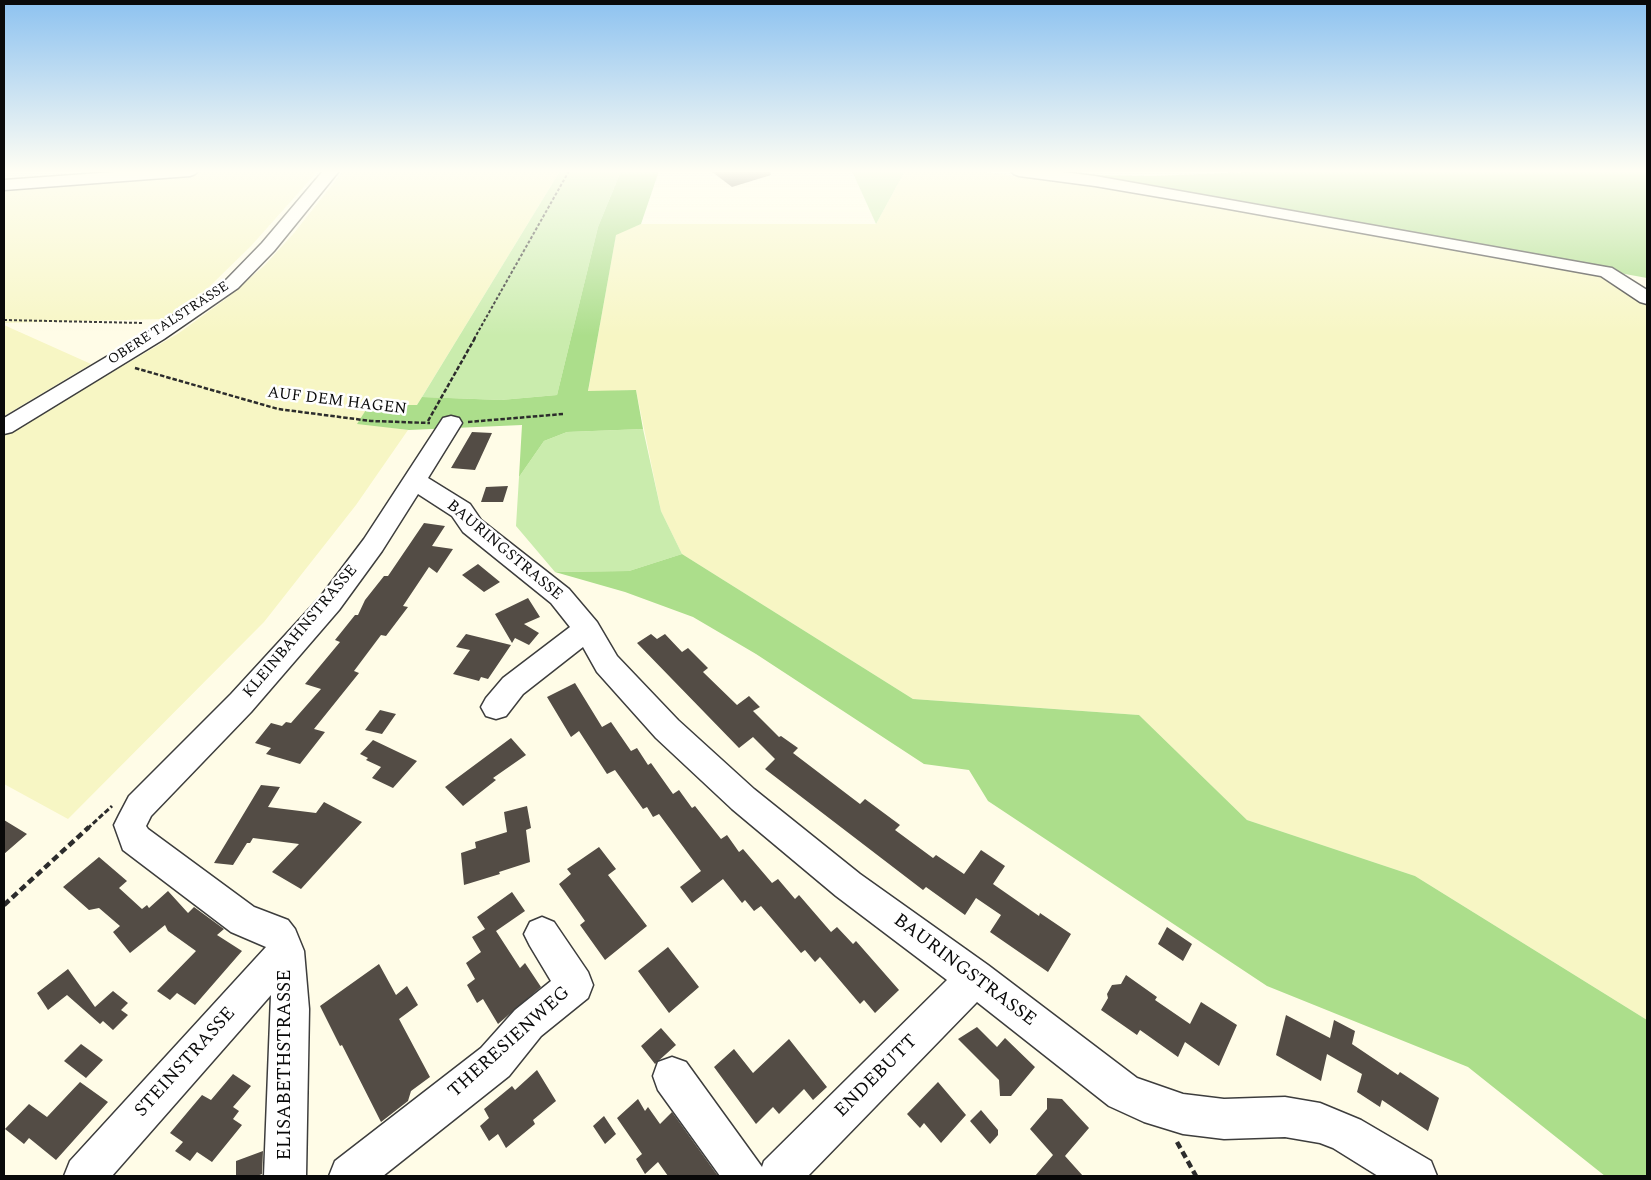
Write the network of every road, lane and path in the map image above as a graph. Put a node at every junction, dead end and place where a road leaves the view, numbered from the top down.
1 (285, 226) edge
2 (537, 226) edge
3 (1351, 226) edge
4 (1647, 298) edge
5 (4, 320) edge
6 (132, 323) dead end
7 (113, 362) junction
8 (563, 414) dead end
9 (427, 423) junction
10 (451, 423) junction
11 (4, 427) edge
12 (415, 481) junction
13 (587, 629) junction
14 (496, 707) dead end
15 (130, 825) joint
16 (542, 934) dead end
17 (286, 950) junction
18 (975, 978) junction
19 (672, 1076) dead end
20 (85, 1176) edge
21 (286, 1176) edge
22 (350, 1176) edge
23 (745, 1176) edge
24 (779, 1176) edge
25 (1416, 1176) edge

1 - 7 street, OBERE TALSTRASSE
2 - 9 path
3 - 4 street
5 - 6 path
7 - 9 path, AUF DEM HAGEN
7 - 11 street, OBERE TALSTRASSE
8 - 10 path, AUF DEM HAGEN
9 - 10 path, AUF DEM HAGEN
10 - 12 street, KLEINBAHNSTRASSE
12 - 13 street, BAURINGSTRASSE
12 - 15 street, KLEINBAHNSTRASSE
13 - 14 street
13 - 18 street, BAURINGSTRASSE
15 - 17 street, ELISABETHSTRASSE
16 - 22 street, THERESIENWEG
17 - 20 street, STEINSTRASSE
17 - 21 street, ELISABETHSTRASSE
18 - 24 street, ENDEBUTT
18 - 25 street, BAURINGSTRASSE
19 - 23 street

